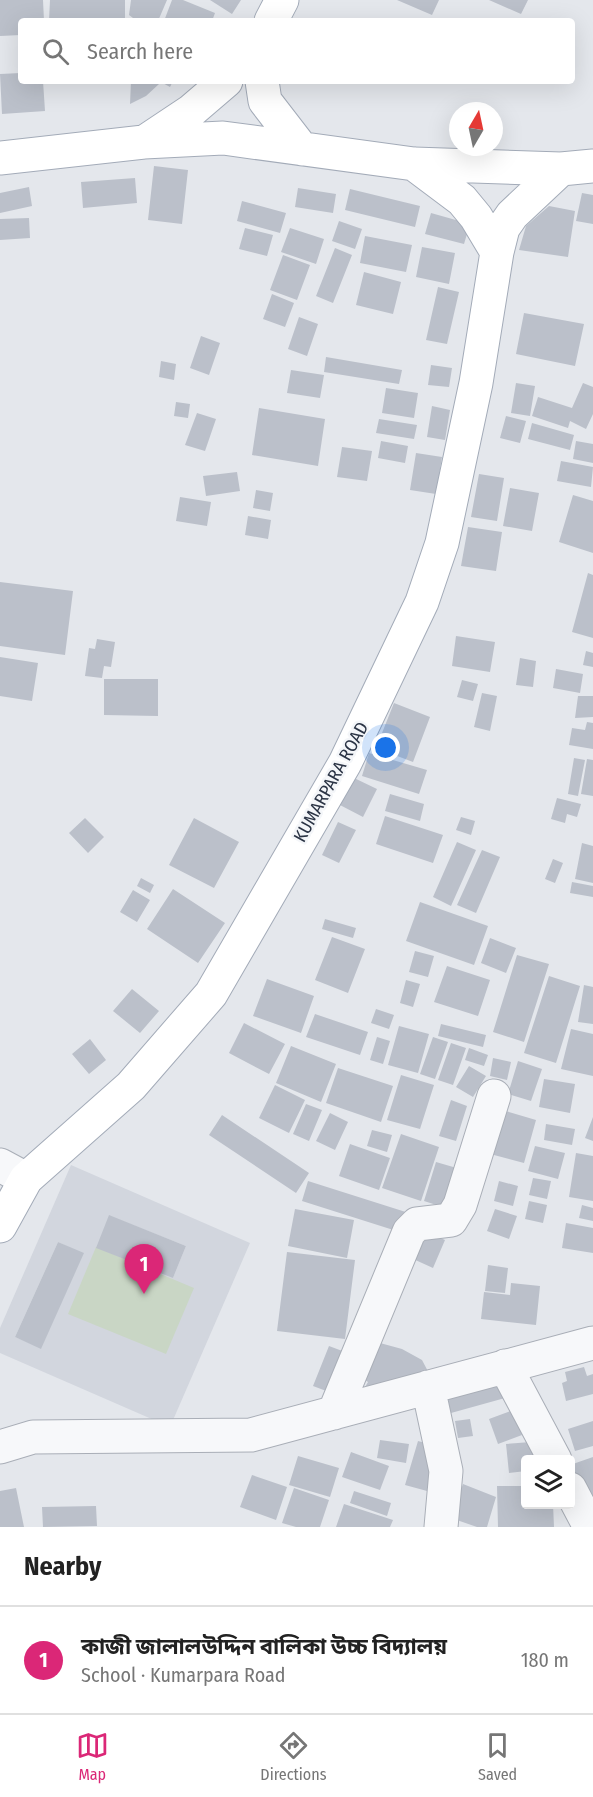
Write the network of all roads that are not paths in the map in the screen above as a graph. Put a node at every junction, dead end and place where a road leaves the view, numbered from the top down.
1 (282, 0) edge
2 (273, 18) edge
3 (222, 84) edge
4 (262, 84) edge
5 (144, 142) junction
6 (302, 149) junction
7 (0, 158) edge
8 (414, 165) junction
9 (593, 166) edge
10 (561, 168) junction
11 (497, 252) junction
12 (494, 1096) dead end
13 (13, 1172) edge
14 (0, 1226) edge
15 (593, 1343) edge
16 (505, 1366) junction
17 (428, 1387) junction
18 (334, 1413) junction
19 (0, 1447) edge
20 (552, 1455) edge
21 (575, 1498) edge
22 (441, 1527) edge
23 (590, 1527) edge

1 - 2 main road
3 - 5 main road
4 - 6 main road
5 - 6 main road
5 - 7 main road
6 - 8 main road
8 - 10 main road
8 - 11 main road
9 - 10 main road
10 - 11 main road, KUMARPARA ROAD
11 - 13 main road, KUMARPARA ROAD
12 - 18 street
13 - 14 main road, KUMARPARA ROAD
15 - 16 street
16 - 17 street
16 - 20 street
17 - 18 street
17 - 22 street
18 - 19 street
21 - 23 street

